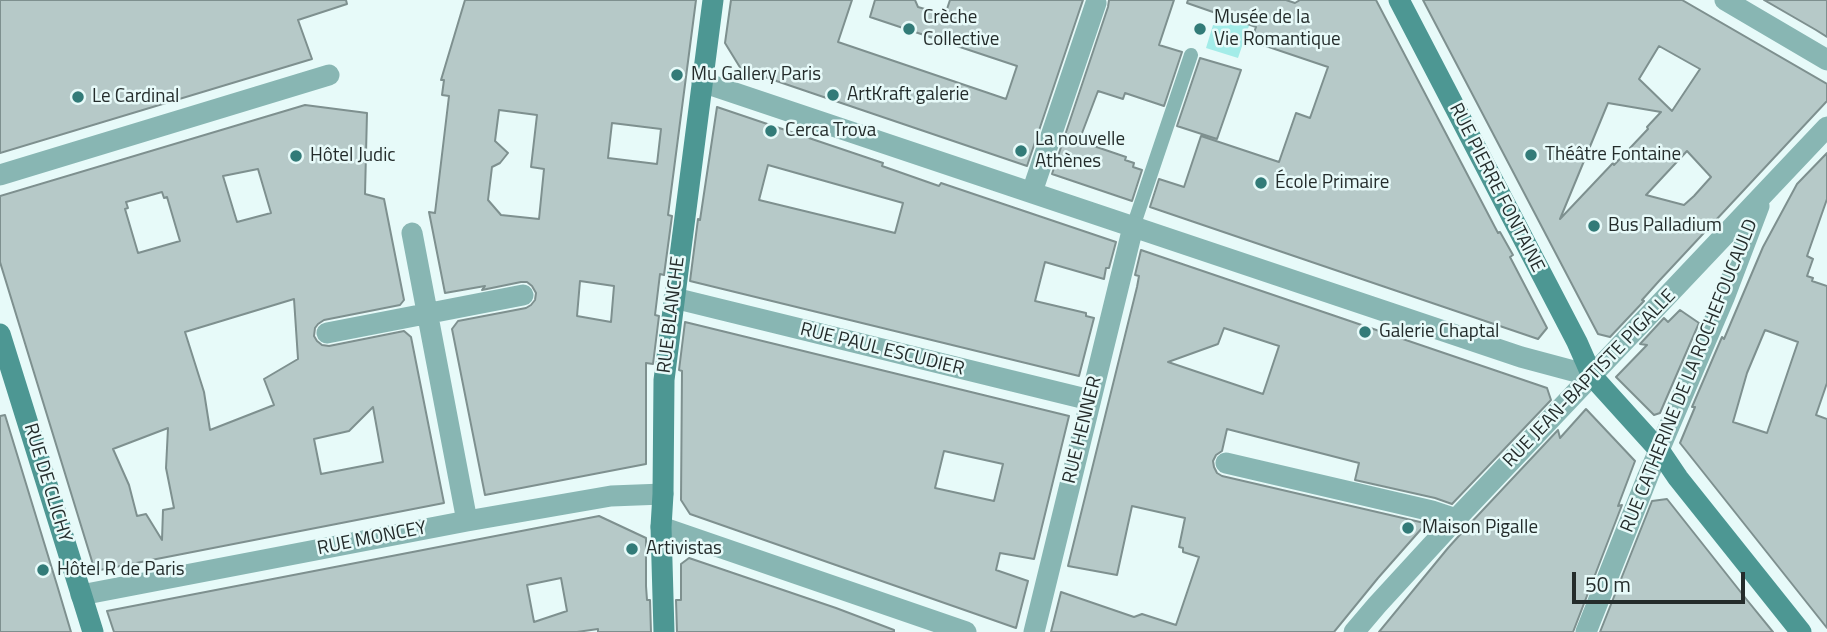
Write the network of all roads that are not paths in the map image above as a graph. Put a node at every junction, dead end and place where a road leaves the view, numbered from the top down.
1 (713, 0) edge
2 (1399, 0) edge
3 (1725, 0) edge
4 (1096, 3) dead end
5 (1191, 55) dead end
6 (1827, 61) edge
7 (329, 75) dead end
8 (702, 82) junction
9 (1827, 127) edge
10 (0, 175) edge
11 (1032, 192) junction
12 (1762, 197) junction
13 (1133, 228) junction
14 (412, 233) dead end
15 (523, 295) dead end
16 (674, 298) junction
17 (428, 313) junction
18 (327, 333) dead end
19 (1, 339) edge
20 (1592, 376) junction
21 (1090, 400) junction
22 (1659, 450) junction
23 (1226, 463) dead end
24 (663, 494) junction
25 (1456, 519) junction
26 (467, 521) junction
27 (661, 527) junction
28 (81, 595) junction
29 (93, 632) edge
30 (664, 632) edge
31 (966, 632) edge
32 (1034, 632) edge
33 (1354, 632) edge
34 (1586, 632) edge
35 (1801, 632) edge

1 - 8 street, RUE BLANCHE
2 - 20 street, RUE PIERRE FONTAINE
3 - 6 street
4 - 11 street
5 - 13 lane
7 - 10 street
8 - 11 street
8 - 16 street, RUE BLANCHE
9 - 12 street, RUE JEAN-BAPTISTE PIGALLE
11 - 13 street
12 - 20 street, RUE JEAN-BAPTISTE PIGALLE
12 - 22 street, RUE CATHERINE DE LA ROCHEFOUCAULD
13 - 20 street
13 - 21 street, RUE HENNER
14 - 17 street
15 - 17 street
16 - 21 street, RUE PAUL ESCUDIER
16 - 24 street, RUE BLANCHE
17 - 18 street
17 - 26 street
19 - 28 street, RUE DE CLICHY
20 - 22 street, RUE PIERRE FONTAINE
20 - 25 street, RUE JEAN-BAPTISTE PIGALLE
21 - 32 street, RUE HENNER
22 - 34 street, RUE CATHERINE DE LA ROCHEFOUCAULD
22 - 35 street, RUE PIERRE FONTAINE
23 - 25 street
24 - 26 street, RUE MONCEY
24 - 27 street, RUE BLANCHE
25 - 33 street, RUE JEAN-BAPTISTE PIGALLE
26 - 28 street, RUE MONCEY
27 - 30 street, RUE BLANCHE
27 - 31 street
28 - 29 street, RUE DE CLICHY

